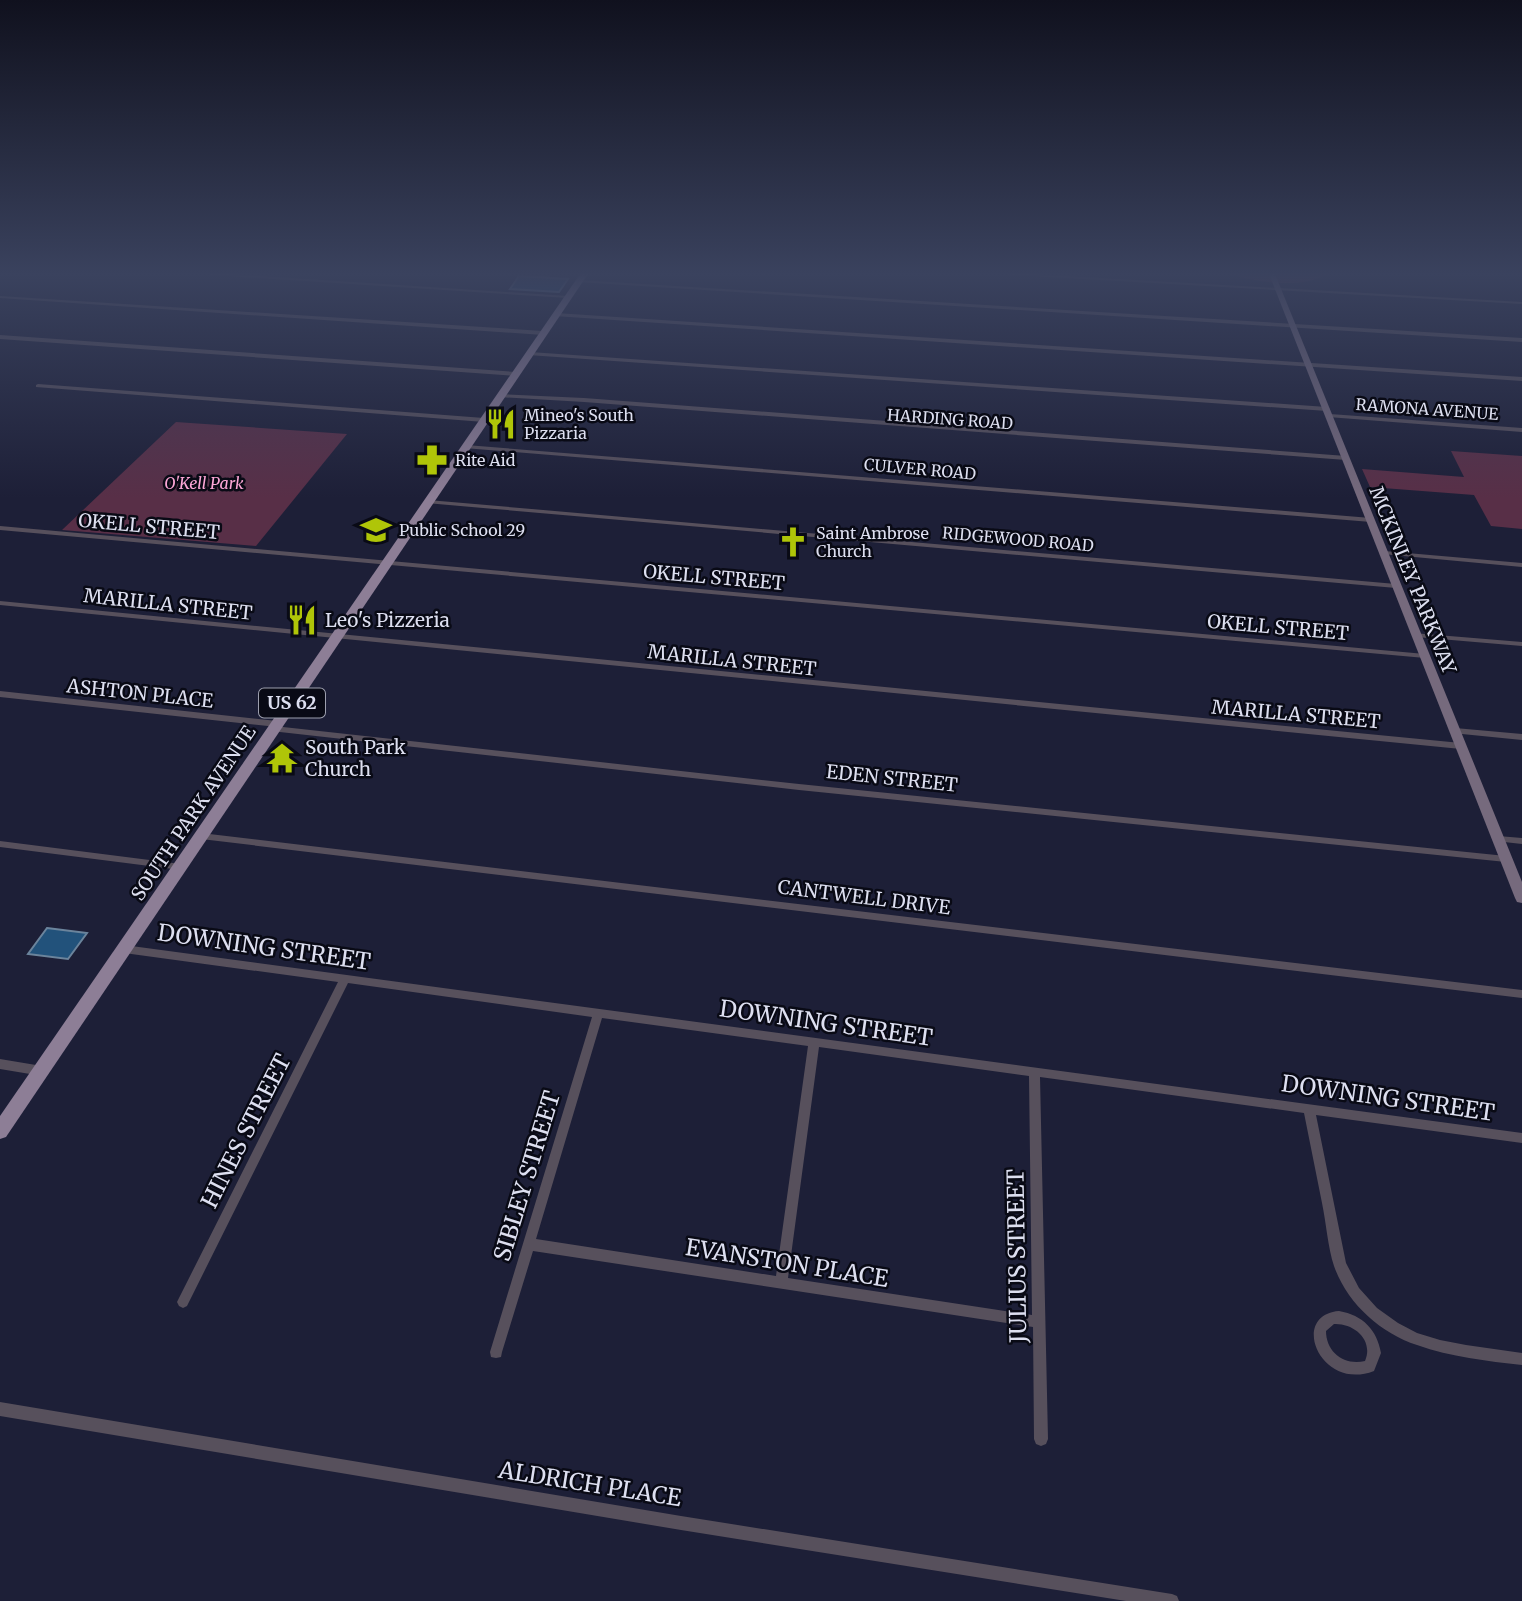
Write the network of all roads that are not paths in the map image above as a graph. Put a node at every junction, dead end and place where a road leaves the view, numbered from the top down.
1 (163, 349) edge
2 (533, 349) edge
3 (1074, 349) edge
4 (1303, 349) edge
5 (530, 354) junction
6 (1309, 364) junction
7 (516, 374) junction
8 (1522, 379) edge
9 (38, 386) dead end
10 (500, 396) junction
11 (1328, 412) junction
12 (484, 420) junction
13 (1522, 430) edge
14 (468, 445) junction
15 (1347, 460) junction
16 (430, 500) junction
17 (1370, 517) junction
18 (0, 528) edge
19 (1384, 553) junction
20 (386, 563) junction
21 (1522, 565) edge
22 (1395, 583) junction
23 (0, 603) edge
24 (1416, 635) junction
25 (337, 637) junction
26 (1522, 644) edge
27 (1425, 656) junction
28 (0, 694) edge
29 (276, 727) junction
30 (1455, 731) junction
31 (1522, 737) edge
32 (1461, 746) junction
33 (201, 836) junction
34 (1498, 839) junction
35 (1522, 841) edge
36 (0, 844) edge
37 (1506, 859) junction
38 (181, 867) junction
39 (1522, 898) edge
40 (124, 950) junction
41 (345, 979) junction
42 (1522, 994) edge
43 (598, 1013) junction
44 (814, 1042) junction
45 (0, 1064) edge
46 (42, 1070) junction
47 (1034, 1072) junction
48 (1309, 1109) junction
49 (0, 1132) edge
50 (1522, 1138) edge
51 (528, 1244) junction
52 (780, 1283) junction
53 (183, 1302) dead end
54 (1374, 1315) junction
55 (1039, 1322) junction
56 (1360, 1325) junction
57 (496, 1352) dead end
58 (1522, 1359) edge
59 (0, 1409) edge
60 (1041, 1438) dead end
61 (1172, 1601) edge

1 - 7 street
2 - 5 main road, SOUTH PARK AVENUE / US 62
3 - 6 street
4 - 6 street, MCKINLEY PARKWAY
5 - 7 main road, SOUTH PARK AVENUE / US 62
5 - 11 street, RAMONA AVENUE
6 - 8 street
6 - 11 street, MCKINLEY PARKWAY
7 - 10 main road, SOUTH PARK AVENUE / US 62
9 - 12 street
10 - 12 main road, SOUTH PARK AVENUE / US 62
10 - 15 street, HARDING ROAD
11 - 13 street, RAMONA AVENUE
11 - 15 street, MCKINLEY PARKWAY
12 - 14 main road, SOUTH PARK AVENUE / US 62
14 - 16 main road, SOUTH PARK AVENUE / US 62
14 - 17 street, CULVER ROAD
15 - 17 street, MCKINLEY PARKWAY
16 - 20 main road, SOUTH PARK AVENUE / US 62
16 - 22 street, RIDGEWOOD ROAD
17 - 19 street, MCKINLEY PARKWAY
18 - 20 street, OKELL STREET
19 - 21 street
19 - 22 street, MCKINLEY PARKWAY
20 - 25 main road, SOUTH PARK AVENUE / US 62
20 - 27 street, OKELL STREET
22 - 24 street, MCKINLEY PARKWAY
23 - 25 street, MARILLA STREET
24 - 26 street
24 - 27 street, MCKINLEY PARKWAY
25 - 29 main road, SOUTH PARK AVENUE / US 62
25 - 32 street, MARILLA STREET
27 - 30 street, MCKINLEY PARKWAY
28 - 29 street, ASHTON PLACE
29 - 33 main road, SOUTH PARK AVENUE / US 62
29 - 37 street, EDEN STREET
30 - 31 street
30 - 32 street, MCKINLEY PARKWAY
32 - 34 street, MCKINLEY PARKWAY
33 - 38 main road, SOUTH PARK AVENUE / US 62
33 - 42 street, CANTWELL DRIVE
34 - 35 street
34 - 37 street, MCKINLEY PARKWAY
36 - 38 street
37 - 39 street, MCKINLEY PARKWAY
38 - 40 main road, SOUTH PARK AVENUE / US 62
40 - 41 street, DOWNING STREET
40 - 46 main road, SOUTH PARK AVENUE / US 62
41 - 43 street, DOWNING STREET
41 - 53 street, HINES STREET
43 - 44 street, DOWNING STREET
43 - 51 street, SIBLEY STREET
44 - 47 street, DOWNING STREET
44 - 52 street
45 - 46 street
46 - 49 main road, SOUTH PARK AVENUE / US 62
47 - 48 street, DOWNING STREET
47 - 55 street, JULIUS STREET
48 - 50 street, DOWNING STREET
48 - 54 street
51 - 52 street, EVANSTON PLACE
51 - 57 street, SIBLEY STREET
52 - 55 street, EVANSTON PLACE
54 - 56 street
54 - 58 street
55 - 60 street, JULIUS STREET
56 - 56 street
59 - 61 street, ALDRICH PLACE

